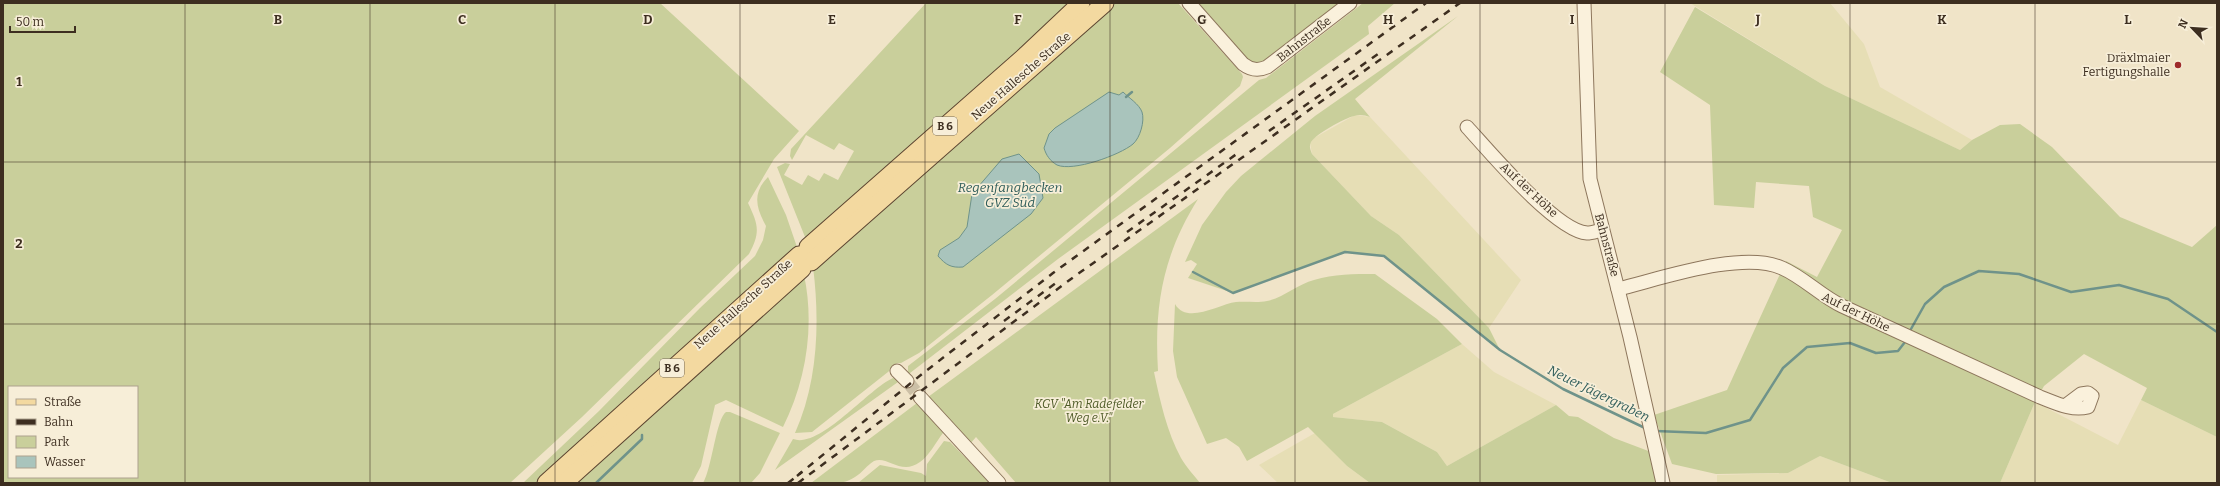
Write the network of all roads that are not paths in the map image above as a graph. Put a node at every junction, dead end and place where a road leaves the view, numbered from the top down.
1 (1081, 3) edge
2 (1105, 3) edge
3 (1189, 3) edge
4 (1350, 3) edge
5 (1584, 3) edge
6 (1467, 127) dead end
7 (1602, 230) junction
8 (805, 258) junction
9 (1618, 289) junction
10 (897, 371) dead end
11 (907, 381) tunnel mouth
12 (920, 397) tunnel mouth
13 (2065, 406) dead end
14 (546, 483) edge
15 (564, 483) edge
16 (999, 483) edge
17 (1662, 483) edge

1 - 8 main road, Neue Hallesche Straße / B 6
2 - 8 main road, Neue Hallesche Straße / B 6
3 - 4 street, Bahnstraße
5 - 7 street, Bahnstraße
6 - 7 street, Auf der Höhe
7 - 9 street, Bahnstraße
8 - 14 main road, Neue Hallesche Straße / B 6
8 - 15 main road, Neue Hallesche Straße / B 6
9 - 13 street, Auf der Höhe
9 - 17 street, Bahnstraße
10 - 11 street
12 - 16 street

